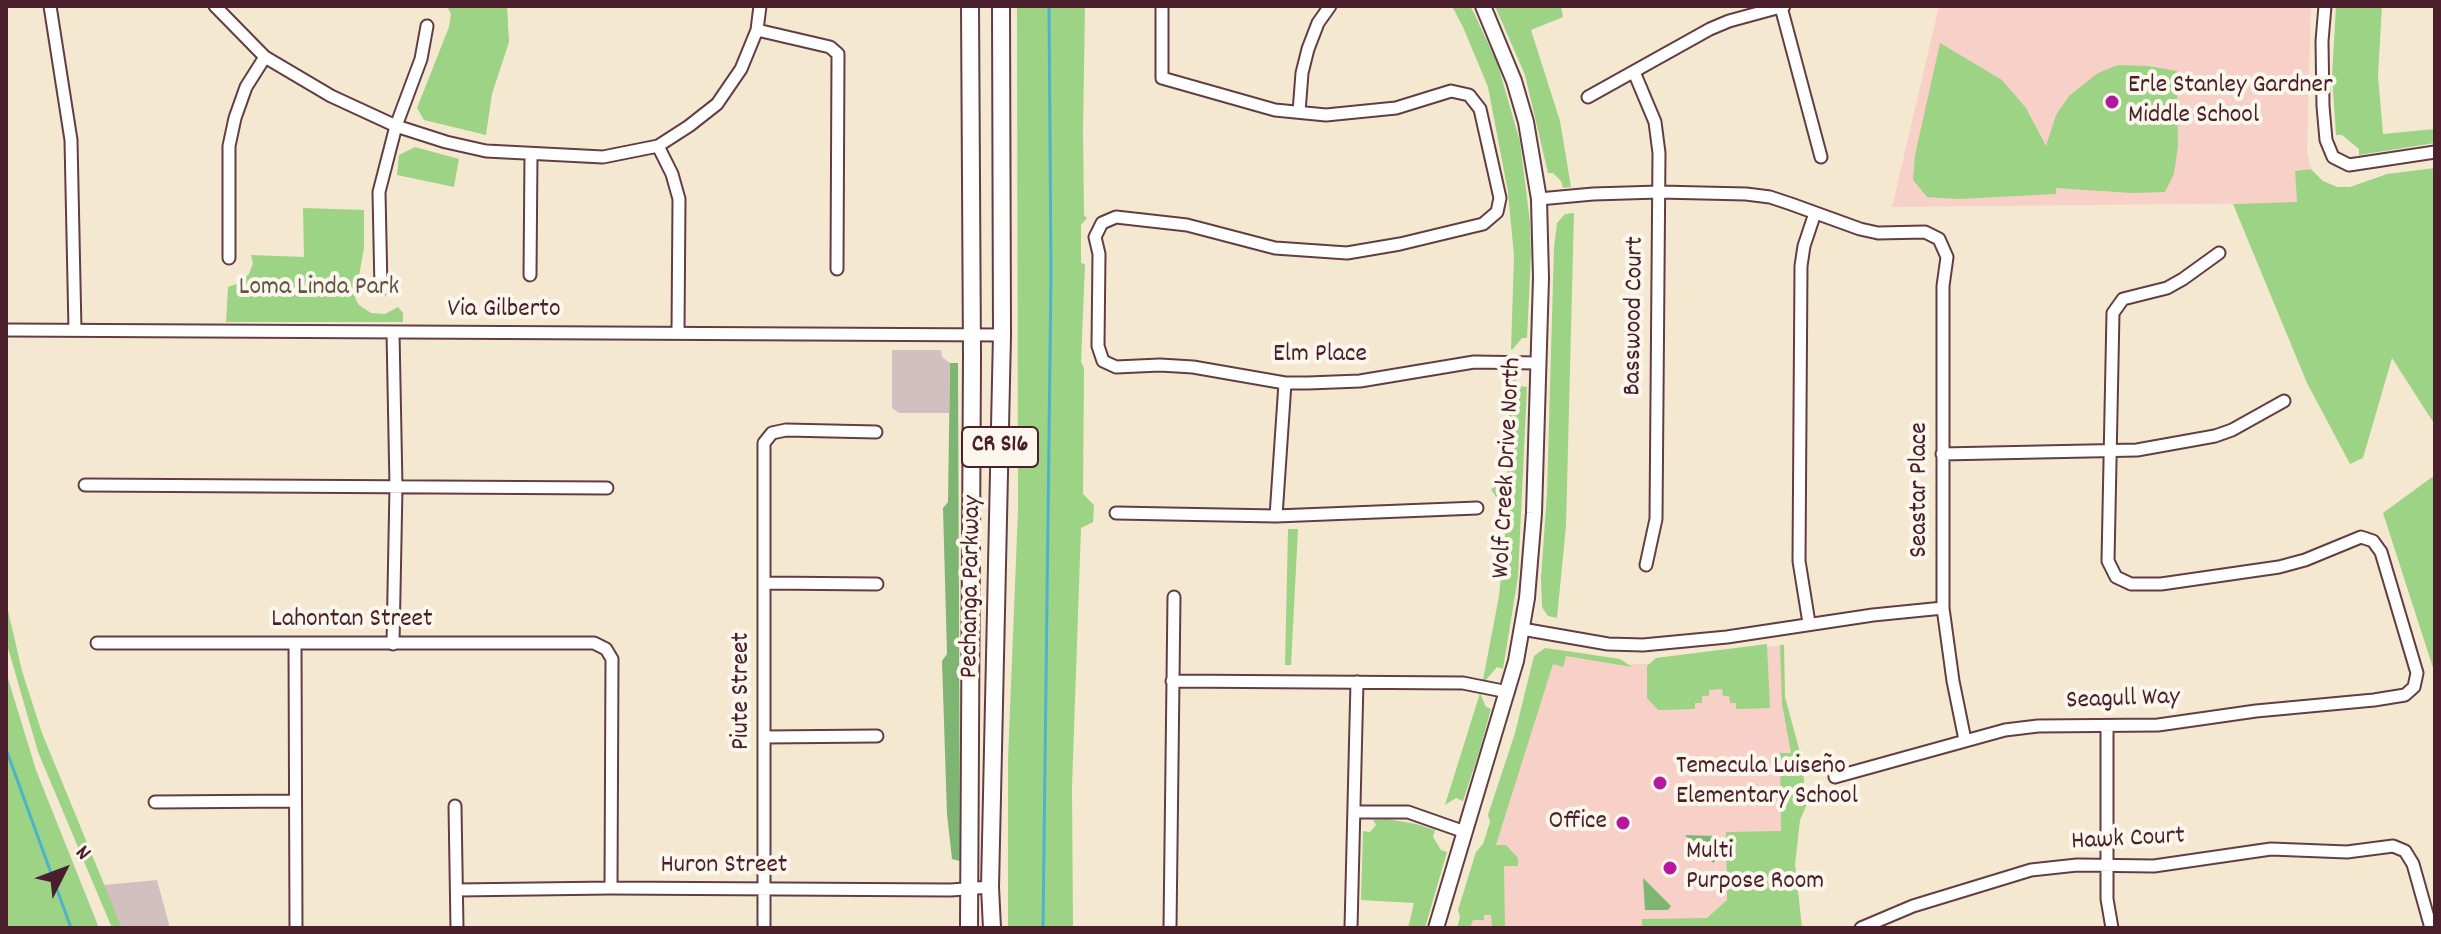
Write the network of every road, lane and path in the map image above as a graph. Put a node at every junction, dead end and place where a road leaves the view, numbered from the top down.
1 (50, 6) edge
2 (215, 6) edge
3 (760, 6) edge
4 (970, 6) edge
5 (1001, 6) edge
6 (1162, 6) edge
7 (1330, 6) edge
8 (1483, 6) edge
9 (1783, 6) edge
10 (2325, 6) edge
11 (427, 26) dead end
12 (757, 30) junction
13 (265, 57) junction
14 (1634, 72) junction
15 (1588, 97) dead end
16 (1299, 112) junction
17 (396, 126) junction
18 (658, 146) junction
19 (2435, 152) edge
20 (531, 155) junction
21 (1821, 157) dead end
22 (1659, 192) junction
23 (1539, 199) junction
24 (1815, 213) junction
25 (2219, 253) dead end
26 (229, 258) dead end
27 (837, 269) dead end
28 (530, 275) dead end
29 (381, 289) dead end
30 (6, 330) edge
31 (75, 330) junction
32 (393, 332) junction
33 (678, 333) junction
34 (971, 334) junction
35 (1002, 335) junction
36 (1538, 363) junction
37 (1285, 383) junction
38 (2284, 401) dead end
39 (876, 432) dead end
40 (2112, 452) junction
41 (1942, 454) junction
42 (85, 485) dead end
43 (396, 487) junction
44 (607, 488) dead end
45 (1477, 508) dead end
46 (1116, 513) dead end
47 (1276, 516) junction
48 (1646, 565) dead end
49 (765, 583) junction
50 (877, 584) dead end
51 (1174, 597) dead end
52 (1943, 608) junction
53 (1809, 623) junction
54 (1522, 629) junction
55 (97, 643) dead end
56 (295, 644) junction
57 (393, 644) junction
58 (1172, 681) junction
59 (1357, 682) junction
60 (1508, 692) junction
61 (2107, 726) junction
62 (877, 736) dead end
63 (765, 737) junction
64 (1965, 740) junction
65 (1835, 777) dead end
66 (295, 801) junction
67 (155, 802) dead end
68 (455, 806) dead end
69 (1354, 812) junction
70 (1465, 832) junction
71 (2107, 866) junction
72 (971, 887) junction
73 (990, 887) junction
74 (611, 888) junction
75 (763, 889) junction
76 (457, 890) junction
77 (296, 928) edge
78 (457, 928) edge
79 (764, 928) edge
80 (969, 928) edge
81 (992, 928) edge
82 (1170, 928) edge
83 (1351, 928) edge
84 (1436, 928) edge
85 (1861, 928) edge
86 (2112, 928) edge
87 (2431, 928) edge

1 - 31 street
2 - 13 street
3 - 12 street
4 - 34 main road, Pechanga Parkway / CR S16
5 - 35 main road, Pechanga Parkway / CR S16
6 - 16 street
7 - 16 street
8 - 23 street, Wolf Creek Drive North
9 - 14 street
9 - 21 street
10 - 19 street
11 - 17 street
12 - 18 street
12 - 27 street
13 - 17 street
13 - 26 street
14 - 15 street
14 - 22 street, Basswood Court
16 - 37 street, Elm Place
17 - 20 street
17 - 29 street
18 - 20 street
18 - 33 street
20 - 28 street
22 - 23 street
22 - 24 street
22 - 48 street, Basswood Court
23 - 36 street, Wolf Creek Drive North
24 - 41 street, Seastar Place
24 - 53 street
25 - 40 street
30 - 31 street, Via Gilberto
31 - 32 street, Via Gilberto
32 - 33 street, Via Gilberto
32 - 43 street
33 - 34 street, Via Gilberto
34 - 35 street, Via Gilberto
34 - 72 main road, Pechanga Parkway / CR S16
35 - 73 main road, Pechanga Parkway / CR S16
36 - 37 street, Elm Place
36 - 54 street, Wolf Creek Drive North
37 - 47 street
38 - 40 street
39 - 49 street, Piute Street
40 - 41 street
40 - 61 street, Seagull Way
41 - 52 street, Seastar Place
42 - 43 street
43 - 44 street
43 - 57 street
45 - 47 street
46 - 47 street
49 - 50 street
49 - 63 street, Piute Street
51 - 58 street
52 - 53 street
52 - 64 street, Seastar Place
53 - 54 street
54 - 60 street, Wolf Creek Drive North
55 - 56 street, Lahontan Street
56 - 57 street, Lahontan Street
56 - 66 street
57 - 74 street, Lahontan Street
58 - 59 street
58 - 82 street
59 - 60 street
59 - 69 street
60 - 70 street, Wolf Creek Drive North
61 - 64 street, Seagull Way
61 - 71 street
62 - 63 street
63 - 75 street, Piute Street
64 - 65 street, Seagull Way
66 - 67 street
66 - 77 street
68 - 76 street
69 - 70 street
69 - 83 street
70 - 84 street, Wolf Creek Drive North
71 - 85 street, Hawk Court
71 - 86 street
71 - 87 street, Hawk Court
72 - 73 street, Huron Street
72 - 75 street, Huron Street
72 - 80 main road, Pechanga Parkway / CR S16
73 - 81 main road, Pechanga Parkway / CR S16
74 - 75 street, Huron Street
74 - 76 street, Huron Street
75 - 79 street, Piute Street
76 - 78 street

